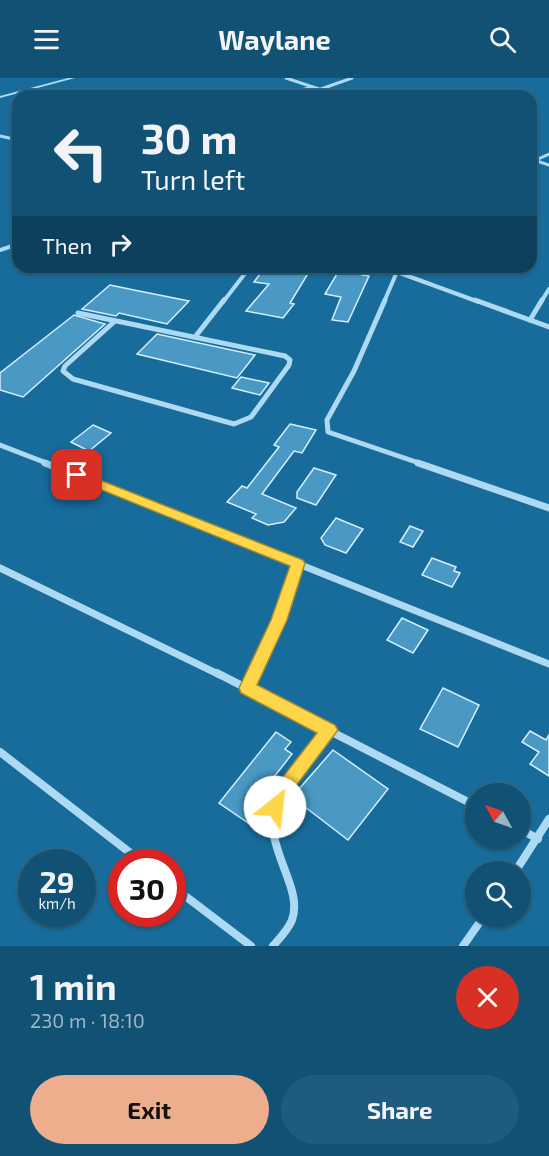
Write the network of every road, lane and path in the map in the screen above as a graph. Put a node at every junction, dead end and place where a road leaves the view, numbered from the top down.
1 (73, 78) edge
2 (286, 78) edge
3 (352, 78) edge
4 (312, 87) junction
5 (24, 90) edge
6 (302, 90) edge
7 (320, 90) joint
8 (245, 273) edge
9 (397, 273) edge
10 (406, 273) edge
11 (549, 289) edge
12 (78, 313) dead end
13 (530, 320) junction
14 (115, 321) junction
15 (549, 327) edge
16 (195, 337) junction
17 (0, 445) edge
18 (549, 508) edge
19 (298, 563) junction
20 (0, 568) edge
21 (549, 664) edge
22 (247, 688) junction
23 (329, 730) junction
24 (0, 753) edge
25 (465, 800) edge
26 (549, 819) edge
27 (531, 835) edge
28 (538, 838) junction
29 (125, 849) edge
30 (522, 861) edge
31 (186, 897) edge
32 (476, 927) edge
33 (251, 946) edge
34 (273, 946) edge
35 (463, 946) edge

1 - 5 street
2 - 4 street
3 - 7 street
4 - 6 street
4 - 7 street
8 - 16 street
9 - 18 street
10 - 13 street
11 - 13 street
12 - 14 street
13 - 15 street
14 - 16 street
14 - 16 street
17 - 19 street
19 - 21 street
19 - 22 street
20 - 22 street
22 - 23 street
23 - 25 street
23 - 34 street
24 - 29 street
26 - 28 street
27 - 28 street
28 - 30 street
31 - 33 street
32 - 35 street

